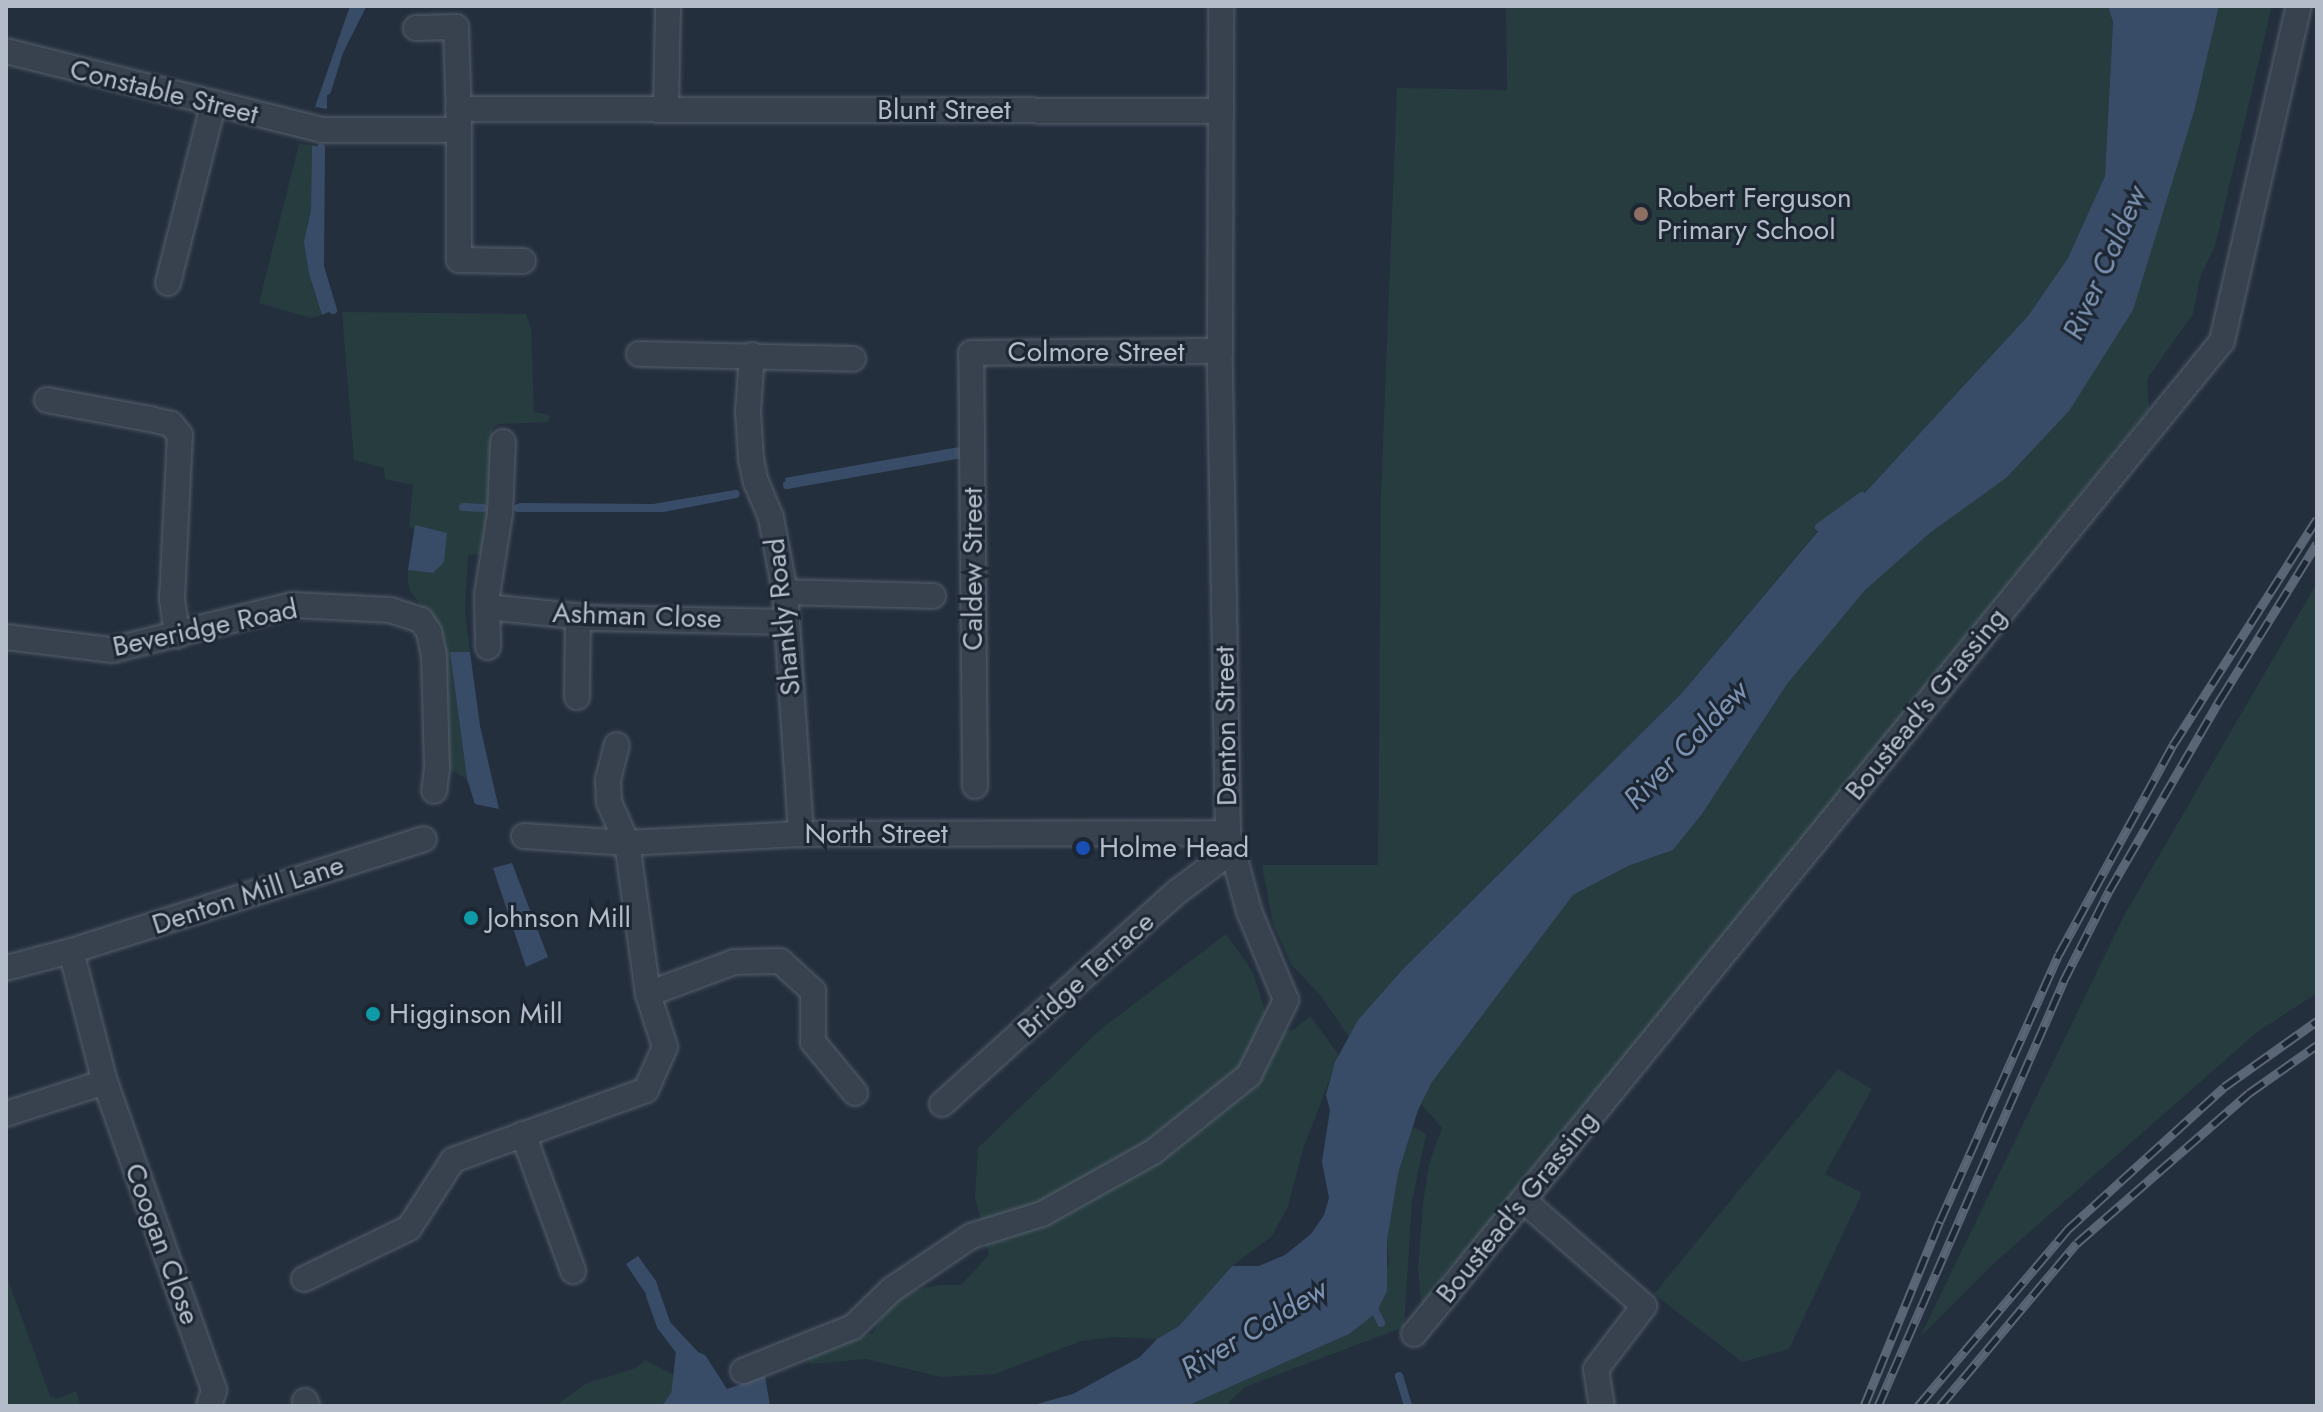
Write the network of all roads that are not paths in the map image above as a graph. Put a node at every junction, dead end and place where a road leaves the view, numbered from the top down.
1 (668, 6) edge
2 (1221, 6) edge
3 (2299, 6) edge
4 (416, 28) dead end
5 (6, 51) edge
6 (213, 105) junction
7 (666, 110) junction
8 (1221, 111) junction
9 (463, 116) junction
10 (523, 261) dead end
11 (168, 283) dead end
12 (1220, 351) junction
13 (971, 353) joint
14 (639, 354) dead end
15 (752, 355) junction
16 (853, 359) dead end
17 (47, 400) dead end
18 (503, 442) dead end
19 (785, 592) junction
20 (933, 596) dead end
21 (487, 607) junction
22 (578, 616) junction
23 (787, 622) junction
24 (177, 636) junction
25 (6, 637) edge
26 (488, 647) dead end
27 (577, 697) dead end
28 (617, 745) dead end
29 (975, 786) dead end
30 (434, 791) dead end
31 (801, 834) junction
32 (524, 836) dead end
33 (424, 839) dead end
34 (1231, 841) junction
35 (627, 843) junction
36 (71, 951) junction
37 (6, 968) edge
38 (648, 994) junction
39 (105, 1082) junction
40 (855, 1093) dead end
41 (942, 1104) dead end
42 (6, 1114) edge
43 (523, 1134) junction
44 (1523, 1200) junction
45 (573, 1271) dead end
46 (304, 1279) dead end
47 (1414, 1334) dead end
48 (743, 1371) dead end
49 (209, 1406) edge
50 (1602, 1406) edge

1 - 7 street
2 - 8 street, Denton Street
3 - 44 street, Boustead's Grassing
4 - 9 street
5 - 6 street, Constable Street
6 - 9 street, Constable Street
6 - 11 street
7 - 8 street, Blunt Street
7 - 9 street, Blunt Street
8 - 12 street, Denton Street
9 - 10 street
12 - 13 street, Colmore Street
12 - 34 street, Denton Street
13 - 29 street, Caldew Street
14 - 15 street
15 - 16 street
15 - 19 street, Shankly Road
17 - 24 street
18 - 21 street
19 - 20 street
19 - 23 street, Shankly Road
21 - 22 street, Ashman Close
21 - 26 street
22 - 23 street, Ashman Close
22 - 27 street
23 - 31 street, Shankly Road
24 - 25 street, Beveridge Road
24 - 30 street, Beveridge Road
28 - 35 street
31 - 34 street, North Street
31 - 35 street, North Street
32 - 35 street, North Street
33 - 36 street, Denton Mill Lane
34 - 41 street, Bridge Terrace
34 - 48 street, Denton Street
35 - 38 street
36 - 37 street
36 - 39 street, Coogan Close
38 - 40 street
38 - 43 street
39 - 42 street
39 - 49 street, Coogan Close
43 - 45 street
43 - 46 street
44 - 47 street, Boustead's Grassing
44 - 50 street

